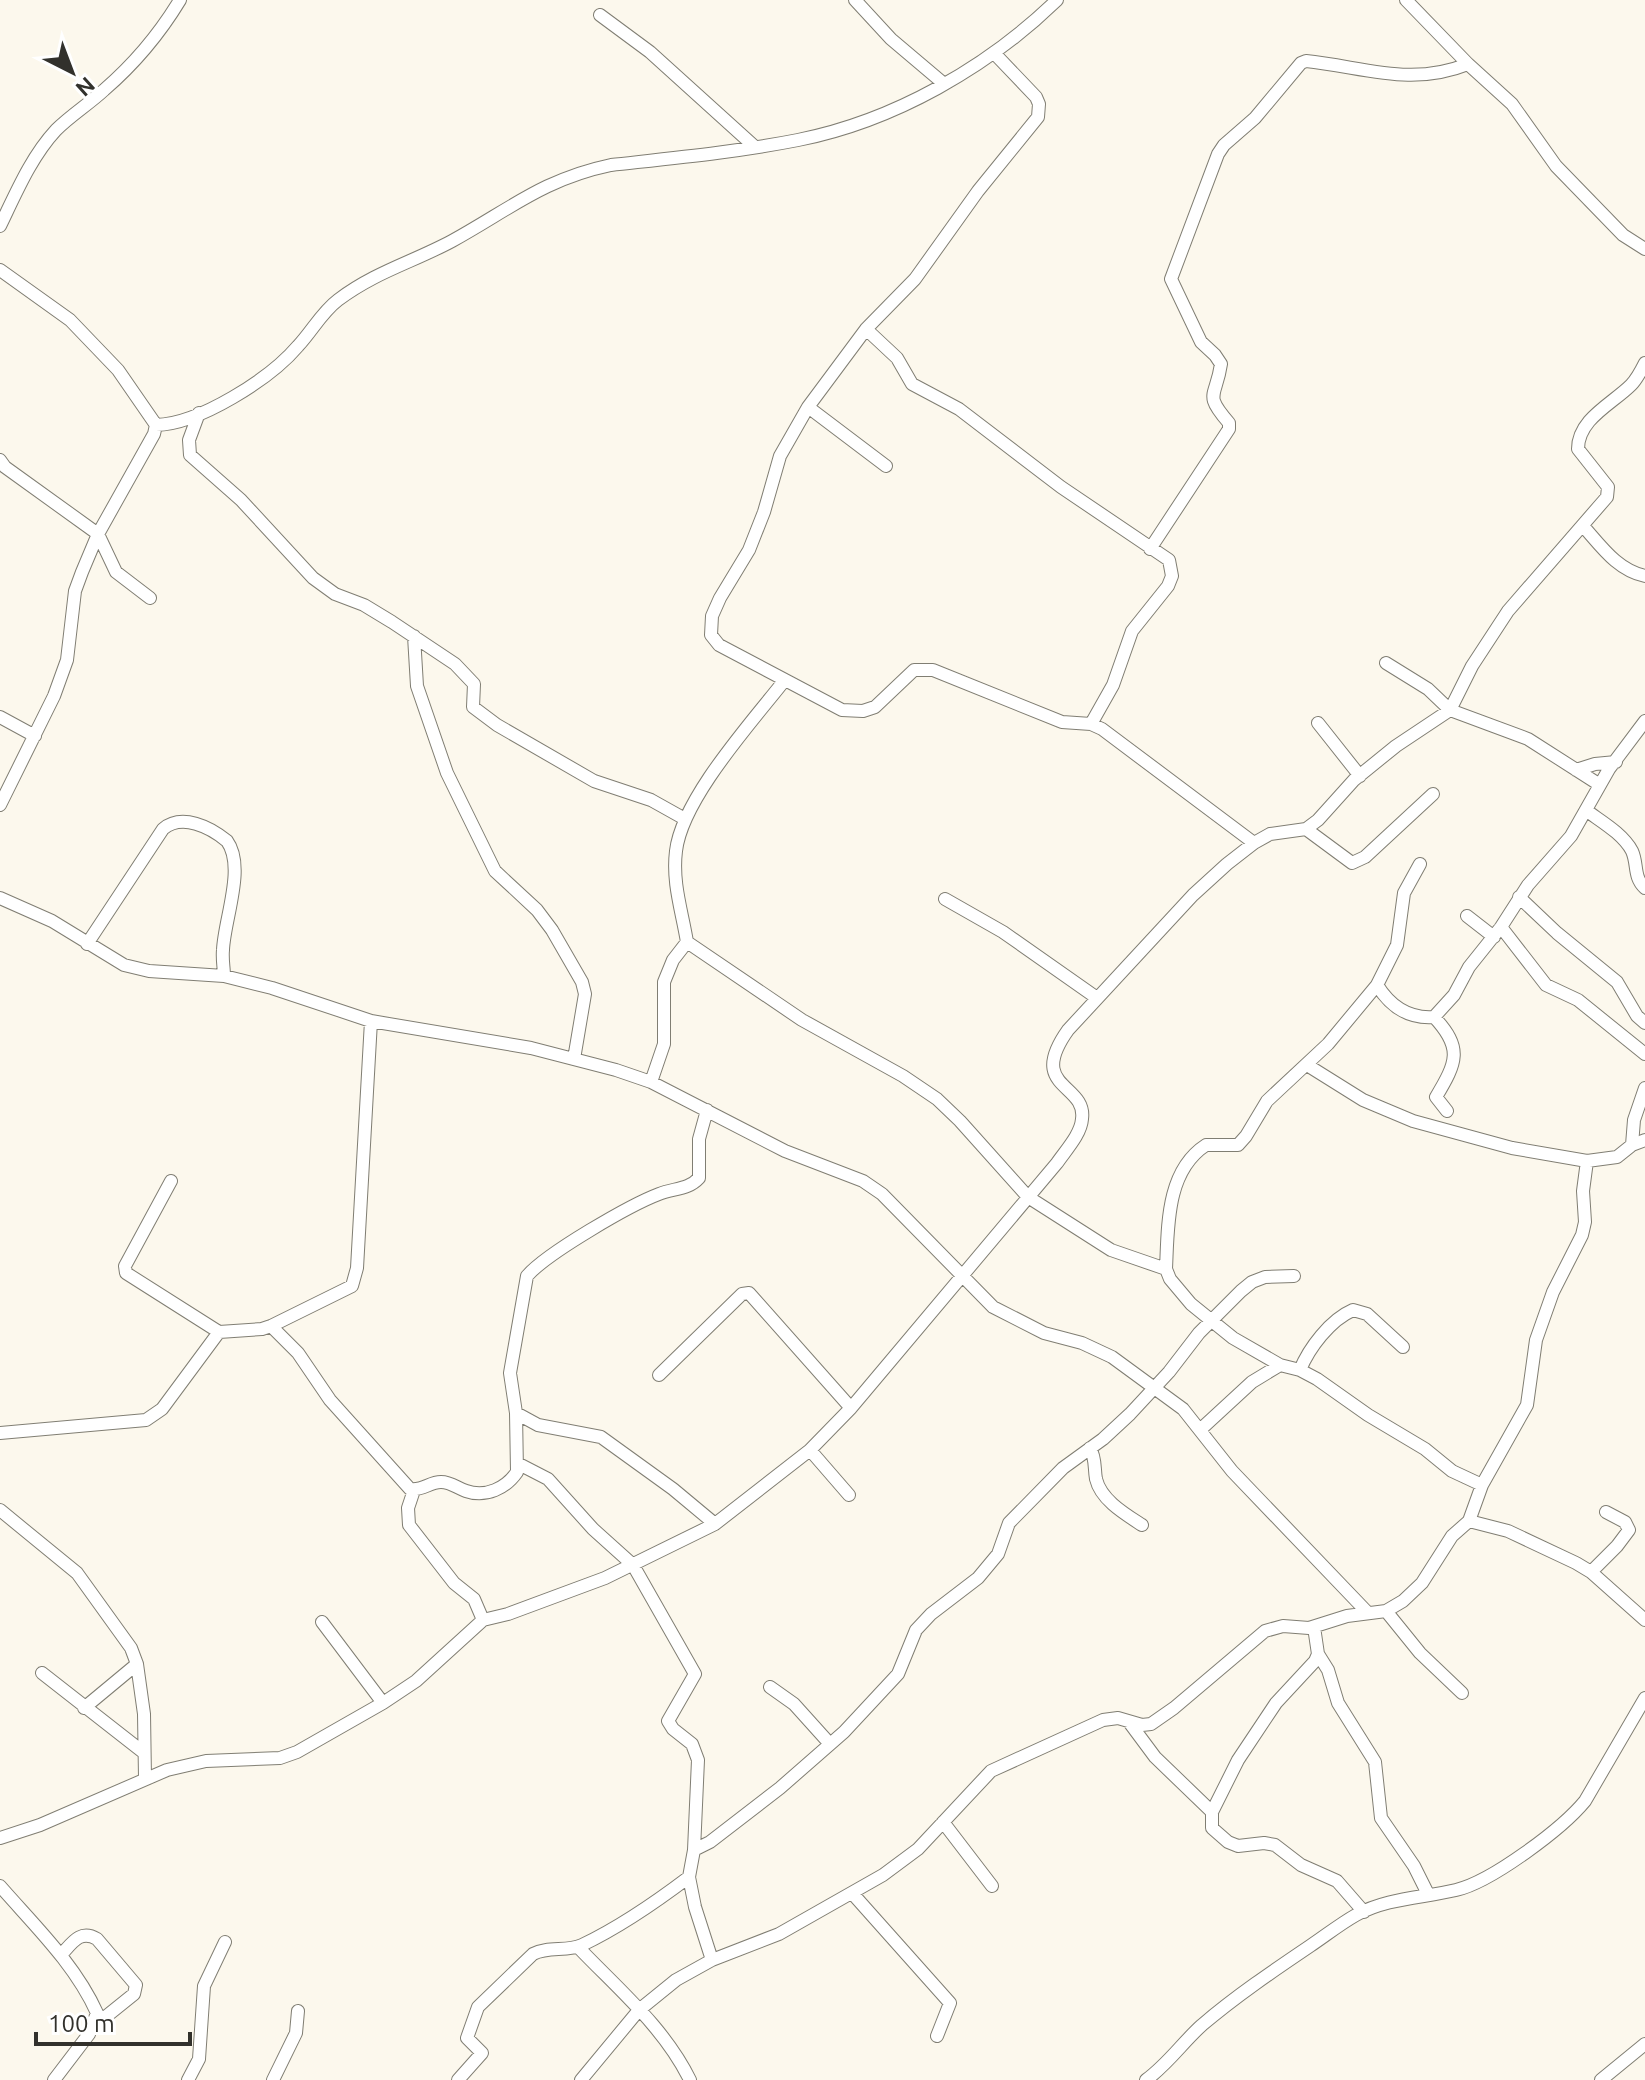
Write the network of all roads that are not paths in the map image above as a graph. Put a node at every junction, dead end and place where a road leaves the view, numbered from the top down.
1 (180, 0) edge
2 (855, 0) edge
3 (1057, 0) edge
4 (1406, 0) edge
5 (600, 15) dead end
6 (994, 53) junction
7 (1468, 64) junction
8 (943, 83) junction
9 (755, 147) junction
10 (0, 226) edge
11 (1645, 249) edge
12 (0, 270) edge
13 (866, 329) junction
14 (1645, 363) edge
15 (808, 407) junction
16 (199, 413) junction
17 (156, 425) junction
18 (0, 460) edge
19 (886, 466) dead end
20 (1583, 526) junction
21 (98, 534) junction
22 (1150, 549) junction
23 (1645, 576) edge
24 (150, 598) dead end
25 (414, 636) junction
26 (1386, 663) dead end
27 (784, 681) junction
28 (1450, 710) junction
29 (0, 717) edge
30 (1645, 721) edge
31 (1318, 723) dead end
32 (1091, 724) junction
33 (35, 736) junction
34 (1616, 762) junction
35 (1576, 770) junction
36 (1360, 776) junction
37 (1600, 785) junction
38 (1433, 794) dead end
39 (0, 805) edge
40 (1587, 811) junction
41 (685, 819) junction
42 (1306, 829) junction
43 (1254, 843) junction
44 (1420, 864) dead end
45 (1645, 888) edge
46 (1519, 897) junction
47 (0, 898) edge
48 (945, 899) dead end
49 (1467, 916) dead end
50 (1498, 932) junction
51 (687, 942) junction
52 (87, 944) junction
53 (224, 976) junction
54 (1377, 985) junction
55 (1097, 998) junction
56 (1434, 1017) junction
57 (371, 1021) junction
58 (1645, 1023) edge
59 (1645, 1054) edge
60 (574, 1059) junction
61 (1307, 1065) junction
62 (651, 1082) junction
63 (1645, 1088) edge
64 (707, 1110) junction
65 (1447, 1111) dead end
66 (1645, 1140) edge
67 (1632, 1145) junction
68 (1587, 1161) junction
69 (171, 1181) dead end
70 (1028, 1197) junction
71 (1166, 1269) junction
72 (962, 1275) junction
73 (1294, 1276) dead end
74 (1212, 1321) junction
75 (271, 1326) junction
76 (219, 1332) junction
77 (1403, 1347) dead end
78 (1280, 1365) junction
79 (1300, 1370) junction
80 (659, 1375) dead end
81 (1155, 1388) junction
82 (851, 1408) junction
83 (516, 1413) junction
84 (1201, 1429) junction
85 (0, 1433) edge
86 (1090, 1448) junction
87 (810, 1450) junction
88 (517, 1463) junction
89 (1482, 1485) junction
90 (414, 1490) junction
91 (849, 1495) dead end
92 (0, 1510) edge
93 (1606, 1512) dead end
94 (1469, 1521) junction
95 (715, 1524) junction
96 (1142, 1525) dead end
97 (633, 1565) junction
98 (1591, 1572) junction
99 (1386, 1611) junction
100 (1368, 1613) junction
101 (483, 1620) junction
102 (1645, 1620) edge
103 (322, 1622) dead end
104 (1314, 1627) junction
105 (1318, 1654) junction
106 (137, 1664) junction
107 (42, 1673) dead end
108 (770, 1687) dead end
109 (1462, 1693) dead end
110 (1645, 1698) edge
111 (383, 1703) junction
112 (84, 1708) junction
113 (1129, 1722) junction
114 (830, 1744) junction
115 (143, 1752) junction
116 (145, 1778) junction
117 (1212, 1812) junction
118 (943, 1822) junction
119 (0, 1838) edge
120 (694, 1850) junction
121 (689, 1877) junction
122 (0, 1886) edge
123 (992, 1886) dead end
124 (852, 1893) junction
125 (1428, 1894) junction
126 (1364, 1912) junction
127 (225, 1942) dead end
128 (578, 1947) junction
129 (61, 1955) junction
130 (712, 1960) junction
131 (639, 2010) junction
132 (298, 2011) dead end
133 (93, 2027) junction
134 (937, 2036) dead end
135 (1645, 2044) edge
136 (61, 2077) edge
137 (188, 2080) edge
138 (273, 2080) edge
139 (458, 2080) edge
140 (581, 2080) edge
141 (690, 2080) edge
142 (1146, 2080) edge
143 (1601, 2080) edge

1 - 10 street
2 - 8 street
3 - 6 street
4 - 7 street
5 - 9 street
6 - 8 street
6 - 13 street
7 - 11 street
7 - 22 street
8 - 9 street
9 - 16 street
12 - 17 street
13 - 15 street
13 - 22 street
14 - 20 street
15 - 19 street
15 - 27 street
16 - 17 street
16 - 25 street
17 - 21 street
18 - 21 street
20 - 23 street
20 - 28 street
21 - 24 street
21 - 33 street
22 - 32 street
25 - 41 street
25 - 60 street
26 - 28 street
27 - 32 street
27 - 41 street
28 - 35 street
28 - 36 street
29 - 33 street
30 - 34 street
31 - 36 street
32 - 43 street
33 - 39 street
34 - 35 street
34 - 37 street
35 - 37 street
36 - 42 street
37 - 40 street
38 - 42 street
40 - 45 street
40 - 46 street
41 - 51 street
42 - 43 street
43 - 55 street
44 - 54 street
46 - 50 street
46 - 58 street
47 - 52 street
48 - 55 street
49 - 50 street
50 - 56 street
50 - 59 street
51 - 62 street
51 - 70 street
52 - 53 street
52 - 53 street
53 - 57 street
54 - 56 street
54 - 61 street
55 - 70 street
56 - 65 street
57 - 60 street
57 - 75 street
60 - 62 street
61 - 68 street
61 - 71 street
62 - 64 street
63 - 67 street
64 - 72 street
64 - 83 street
66 - 67 street
67 - 68 street
68 - 89 street
69 - 76 street
70 - 71 street
70 - 72 street
71 - 74 street
72 - 81 street
72 - 82 street
73 - 74 street
74 - 78 street
74 - 81 street
75 - 76 street
75 - 90 street
76 - 85 street
77 - 79 street
78 - 79 street
78 - 84 street
79 - 89 street
80 - 82 street
81 - 84 street
81 - 86 street
82 - 87 street
83 - 88 street
83 - 95 street
84 - 100 street
86 - 96 street
86 - 114 street
87 - 91 street
87 - 95 street
88 - 90 street
88 - 97 street
89 - 94 street
90 - 101 street
92 - 106 street
93 - 98 street
94 - 98 street
94 - 99 street
95 - 97 street
97 - 101 street
97 - 120 street
98 - 102 street
99 - 100 street
99 - 109 street
100 - 104 street
101 - 111 street
103 - 111 street
104 - 105 street
104 - 113 street
105 - 117 street
105 - 125 street
106 - 112 street
106 - 115 street
107 - 112 street
108 - 114 street
110 - 125 street
111 - 116 street
112 - 115 street
113 - 117 street
113 - 118 street
114 - 120 street
115 - 116 street
116 - 119 street
117 - 126 street
118 - 123 street
118 - 124 street
120 - 121 street
121 - 128 street
121 - 130 street
122 - 129 street
124 - 130 street
124 - 134 street
125 - 126 street
126 - 142 street
127 - 137 street
128 - 131 street
128 - 139 street
129 - 133 street
129 - 133 street
130 - 131 street
131 - 140 street
131 - 141 street
132 - 138 street
133 - 136 street
135 - 143 street

